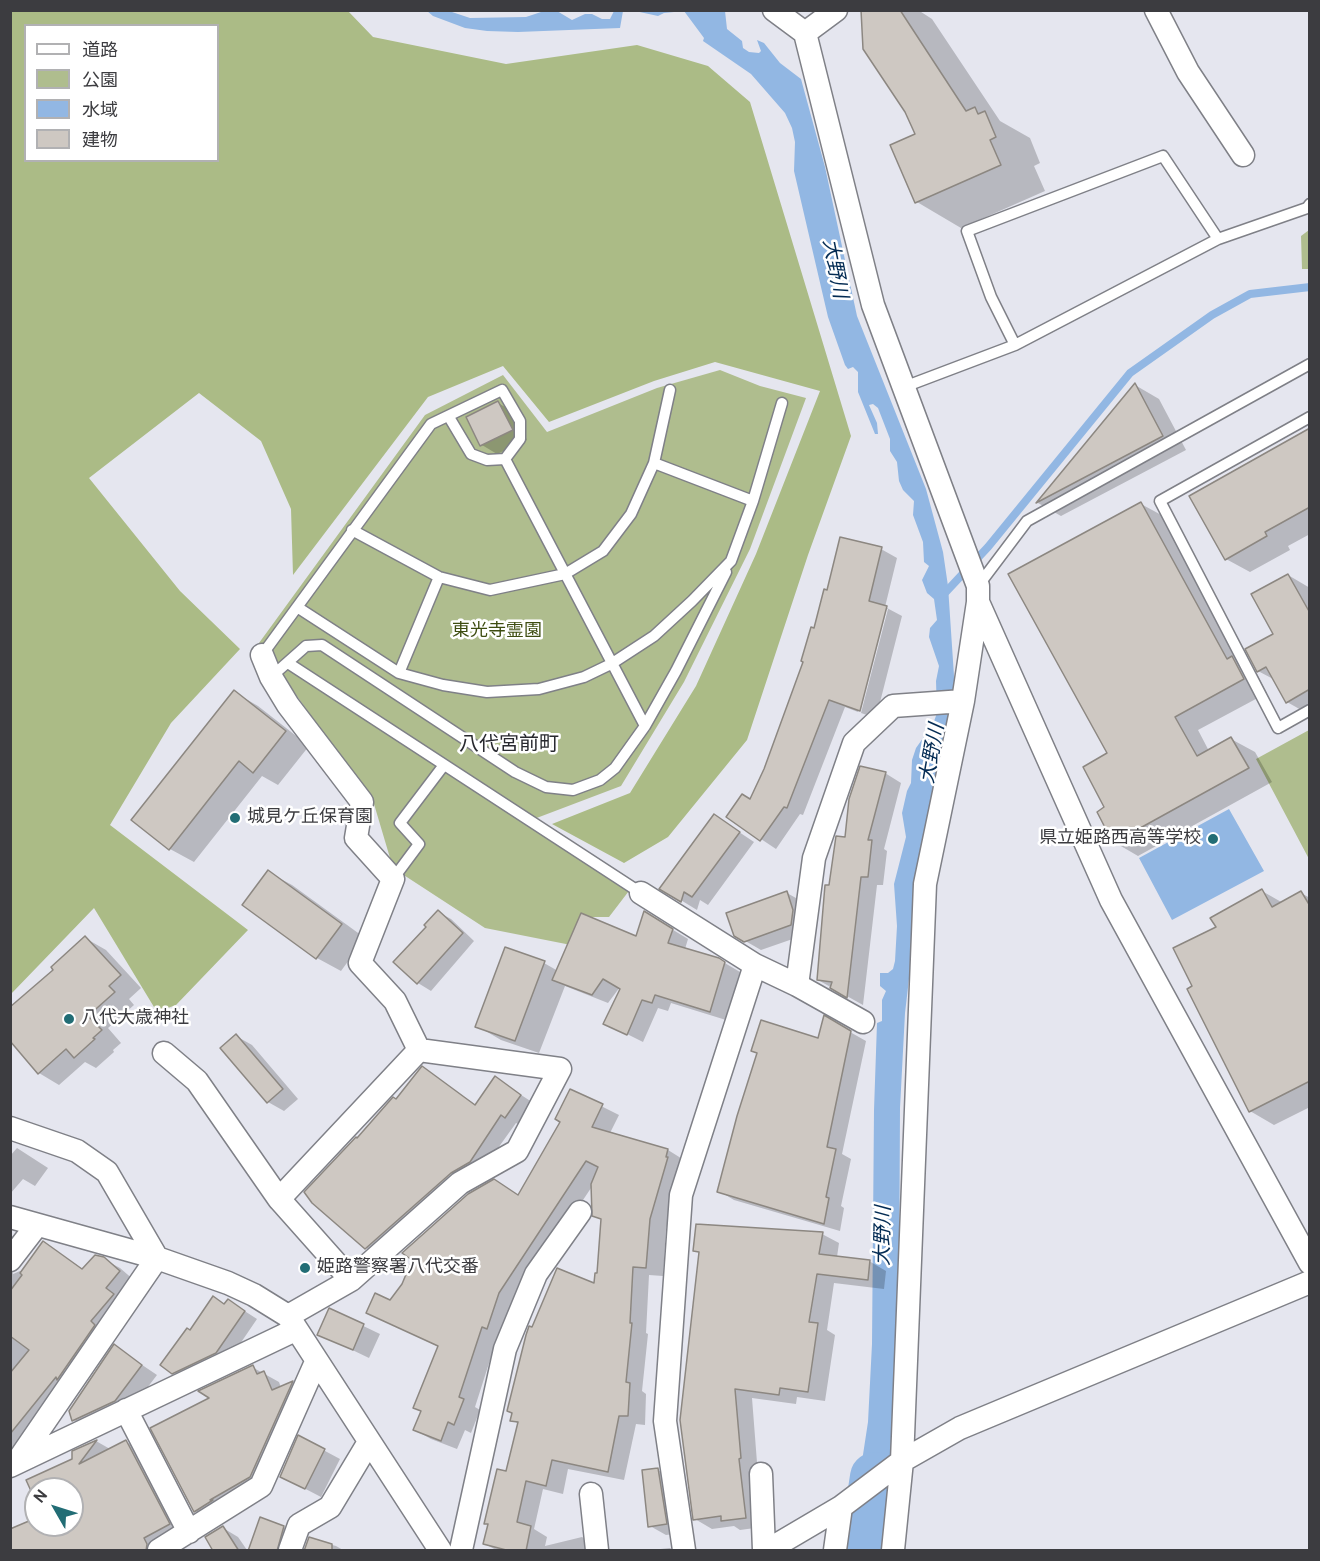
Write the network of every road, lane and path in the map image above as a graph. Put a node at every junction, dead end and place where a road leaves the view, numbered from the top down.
1 (774, 10) edge
2 (837, 10) edge
3 (1156, 10) edge
4 (806, 33) junction
5 (1243, 155) dead end
6 (1310, 204) edge
7 (1218, 239) junction
8 (1014, 345) junction
9 (1310, 364) edge
10 (903, 387) junction
11 (670, 390) dead end
12 (782, 403) dead end
13 (449, 417) junction
14 (1310, 417) edge
15 (505, 459) junction
16 (654, 462) junction
17 (753, 501) junction
18 (352, 530) junction
19 (731, 561) junction
20 (565, 574) junction
21 (440, 577) junction
22 (978, 594) junction
23 (297, 607) junction
24 (262, 655) joint
25 (611, 663) junction
26 (279, 670) junction
27 (399, 673) junction
28 (963, 700) junction
29 (1310, 710) edge
30 (645, 726) junction
31 (444, 765) junction
32 (393, 879) junction
33 (641, 893) joint
34 (755, 965) junction
35 (797, 985) junction
36 (863, 1022) dead end
37 (418, 1050) junction
38 (164, 1053) dead end
39 (10, 1128) edge
40 (279, 1198) junction
41 (580, 1212) dead end
42 (10, 1217) edge
43 (37, 1225) junction
44 (158, 1258) junction
45 (10, 1260) edge
46 (1310, 1263) edge
47 (351, 1280) junction
48 (1310, 1282) edge
49 (292, 1323) junction
50 (316, 1362) junction
51 (126, 1410) junction
52 (369, 1442) junction
53 (902, 1461) junction
54 (14, 1464) edge
55 (761, 1474) dead end
56 (591, 1494) dead end
57 (846, 1503) junction
58 (189, 1532) junction
59 (159, 1551) edge
60 (290, 1551) edge
61 (440, 1551) edge
62 (461, 1551) edge
63 (597, 1551) edge
64 (684, 1551) edge
65 (766, 1551) edge
66 (835, 1551) edge
67 (893, 1551) edge

1 - 4 street
2 - 4 street
3 - 5 street
4 - 10 street
6 - 7 lane
7 - 8 lane
7 - 8 lane
8 - 10 lane
9 - 22 lane
10 - 22 street
11 - 16 lane
12 - 17 lane
13 - 15 lane
13 - 15 lane
13 - 18 lane
14 - 29 lane
15 - 20 lane
16 - 17 lane
16 - 20 lane
17 - 19 lane
18 - 21 lane
18 - 23 lane
19 - 25 lane
19 - 30 lane
20 - 21 lane
20 - 25 lane
21 - 27 lane
22 - 28 street
22 - 46 street
23 - 24 lane
23 - 27 lane
24 - 26 street
25 - 27 lane
25 - 30 lane
26 - 30 lane
26 - 31 lane
26 - 32 street
28 - 35 street
28 - 53 street
31 - 32 lane
31 - 33 lane
32 - 37 street
33 - 34 street
34 - 35 street
34 - 64 street
35 - 36 street
37 - 40 street
37 - 47 street
38 - 40 street
39 - 44 street
40 - 47 street
41 - 62 street
42 - 43 street
43 - 44 street
43 - 45 street
44 - 49 street
44 - 54 street
47 - 49 street
48 - 53 street
49 - 50 street
49 - 51 street
50 - 52 street
50 - 58 street
51 - 54 street
51 - 58 street
52 - 60 street
52 - 61 street
53 - 57 street
53 - 67 street
55 - 65 street
56 - 63 street
57 - 65 street
57 - 66 street
58 - 59 street

